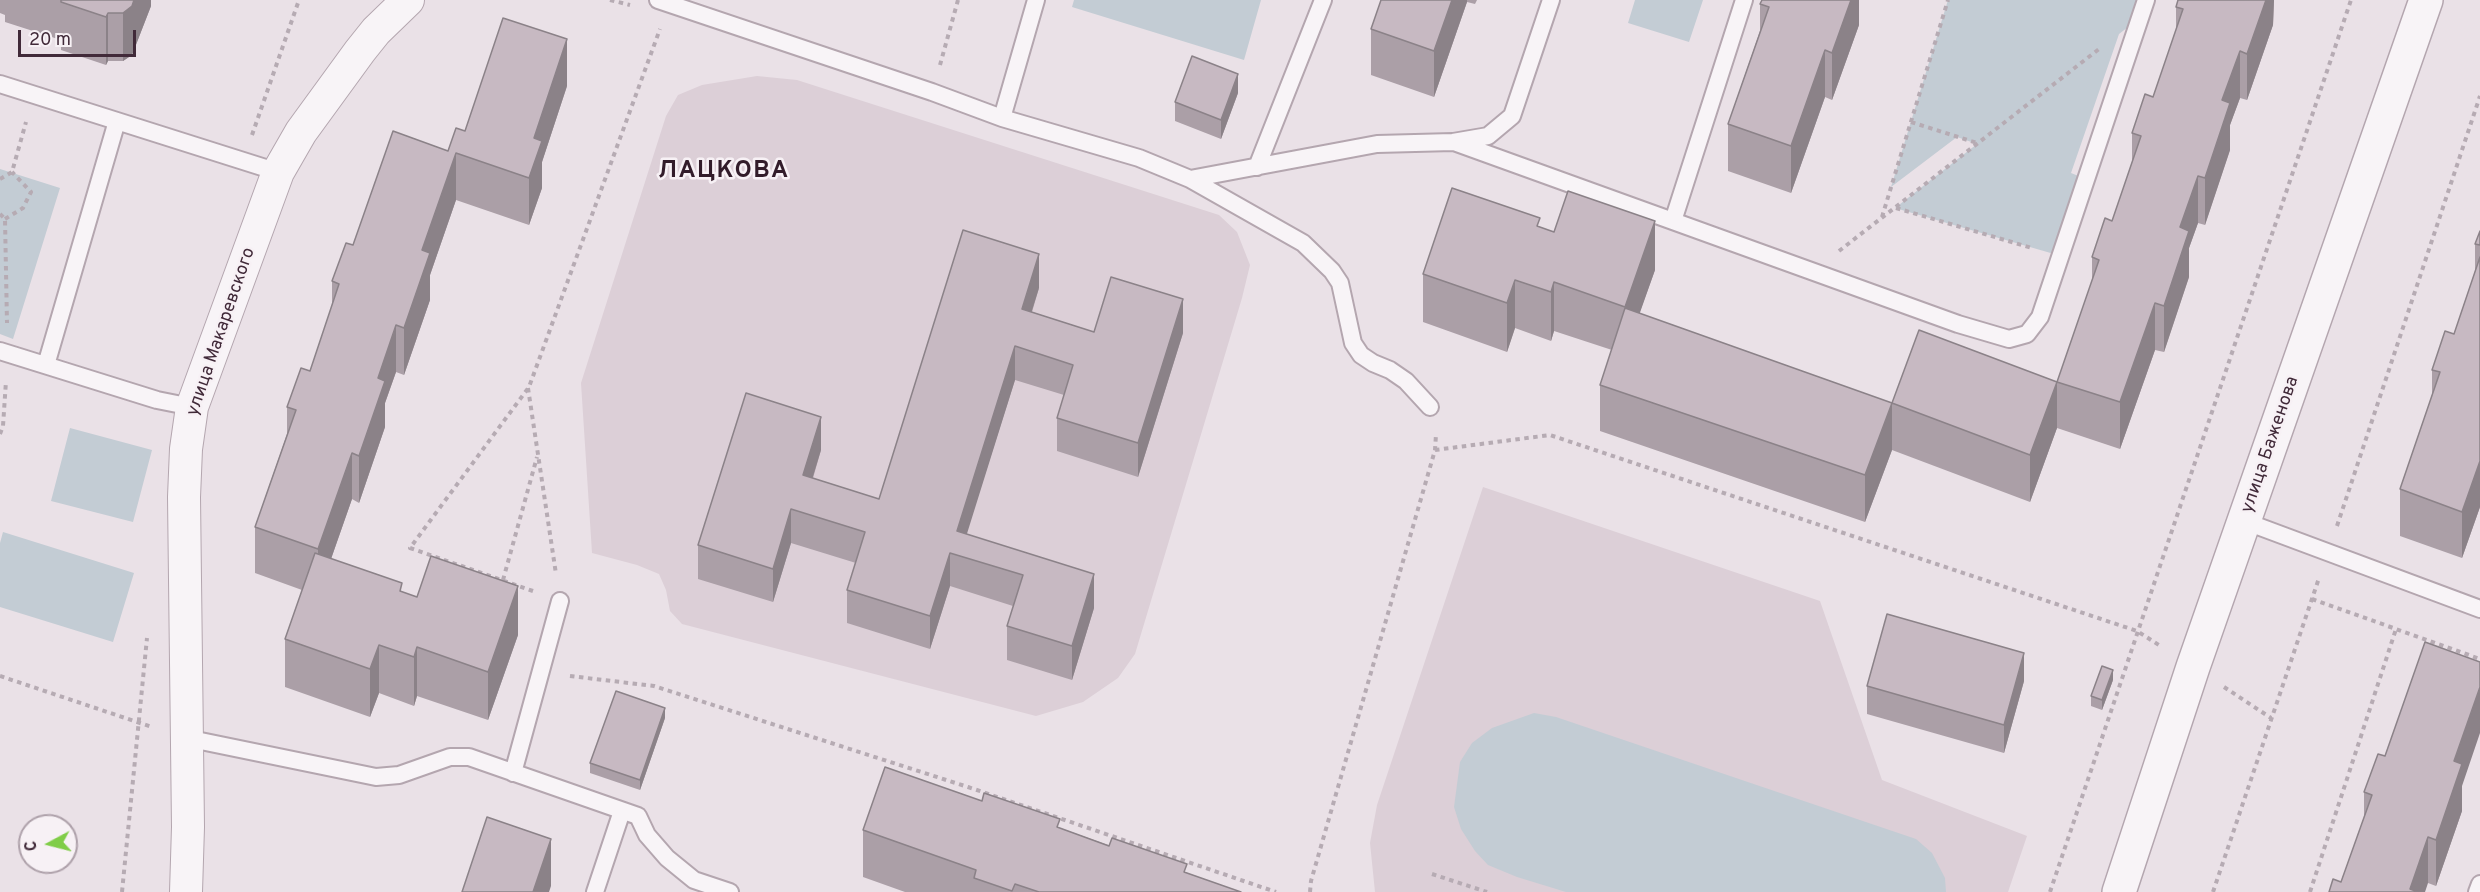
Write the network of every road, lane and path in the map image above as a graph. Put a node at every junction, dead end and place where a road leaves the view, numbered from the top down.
1 (408, 0) edge
2 (610, 0) edge
3 (658, 0) edge
4 (958, 0) edge
5 (1036, 0) edge
6 (1323, 0) edge
7 (1551, 0) edge
8 (1744, 0) edge
9 (1948, 0) edge
10 (2146, 0) edge
11 (2351, 0) edge
12 (2426, 0) edge
13 (631, 6) dead end
14 (2140, 16) junction
15 (660, 20) dead end
16 (0, 84) edge
17 (932, 92) junction
18 (34, 95) junction
19 (2480, 96) edge
20 (1002, 118) junction
21 (117, 121) junction
22 (1911, 122) junction
23 (1453, 142) junction
24 (1977, 143) junction
25 (1257, 167) junction
26 (12, 172) junction
27 (278, 172) junction
28 (0, 178) edge
29 (1190, 179) junction
30 (1895, 208) junction
31 (1882, 218) junction
32 (5, 219) dead end
33 (1673, 221) junction
34 (2061, 256) junction
35 (1813, 271) junction
36 (0, 351) edge
37 (46, 365) junction
38 (528, 388) dead end
39 (192, 407) junction
40 (1430, 407) joint
41 (1435, 450) junction
42 (538, 453) dead end
43 (2244, 521) junction
44 (2328, 552) junction
45 (503, 580) junction
46 (2312, 599) junction
47 (560, 601) junction
48 (2480, 609) edge
49 (2396, 629) junction
50 (2137, 631) junction
51 (2480, 659) edge
52 (2193, 668) junction
53 (541, 672) junction
54 (0, 676) edge
55 (2271, 718) junction
56 (140, 723) junction
57 (186, 738) junction
58 (513, 773) junction
59 (622, 811) junction
60 (1432, 874) dead end
61 (2480, 884) edge
62 (122, 892) edge
63 (186, 892) edge
64 (595, 892) edge
65 (730, 892) edge
66 (1276, 892) edge
67 (1310, 892) edge
68 (1487, 892) edge
69 (2050, 892) edge
70 (2119, 892) edge
71 (2213, 892) edge
72 (2310, 892) edge
73 (2477, 892) edge

1 - 27 street, улица Макаревского
2 - 13 path
3 - 17 lane
4 - 17 path
5 - 20 lane
6 - 25 lane
7 - 23 lane
8 - 33 lane
9 - 22 path
10 - 14 lane
11 - 50 path
12 - 43 street, улица Баженова
14 - 24 path
14 - 34 lane
15 - 45 path
16 - 18 lane
17 - 20 lane
18 - 21 lane
18 - 26 path
19 - 44 path
20 - 29 lane
21 - 27 lane
21 - 37 lane
22 - 24 path
22 - 31 path
23 - 25 lane
23 - 33 lane
24 - 30 path
25 - 29 lane
26 - 28 path
26 - 32 path
27 - 39 street, улица Макаревского
29 - 40 lane
30 - 31 path
30 - 34 path
31 - 35 path
33 - 35 lane
34 - 35 lane
36 - 37 lane
37 - 39 lane
38 - 47 path
39 - 57 street, улица Макаревского
40 - 41 path
41 - 50 path
41 - 67 path
42 - 45 path
43 - 44 lane
43 - 52 street, улица Баженова
44 - 46 path
44 - 48 lane
45 - 47 path
46 - 49 path
46 - 55 path
47 - 53 lane
49 - 51 path
49 - 72 path
50 - 52 path
50 - 69 path
52 - 55 path
52 - 70 street, улица Баженова
53 - 58 lane
53 - 66 path
54 - 56 path
55 - 71 path
56 - 57 path
56 - 62 path
57 - 58 lane
57 - 63 street, улица Макаревского
58 - 59 lane
59 - 64 lane
59 - 65 lane
60 - 68 path
61 - 73 lane

